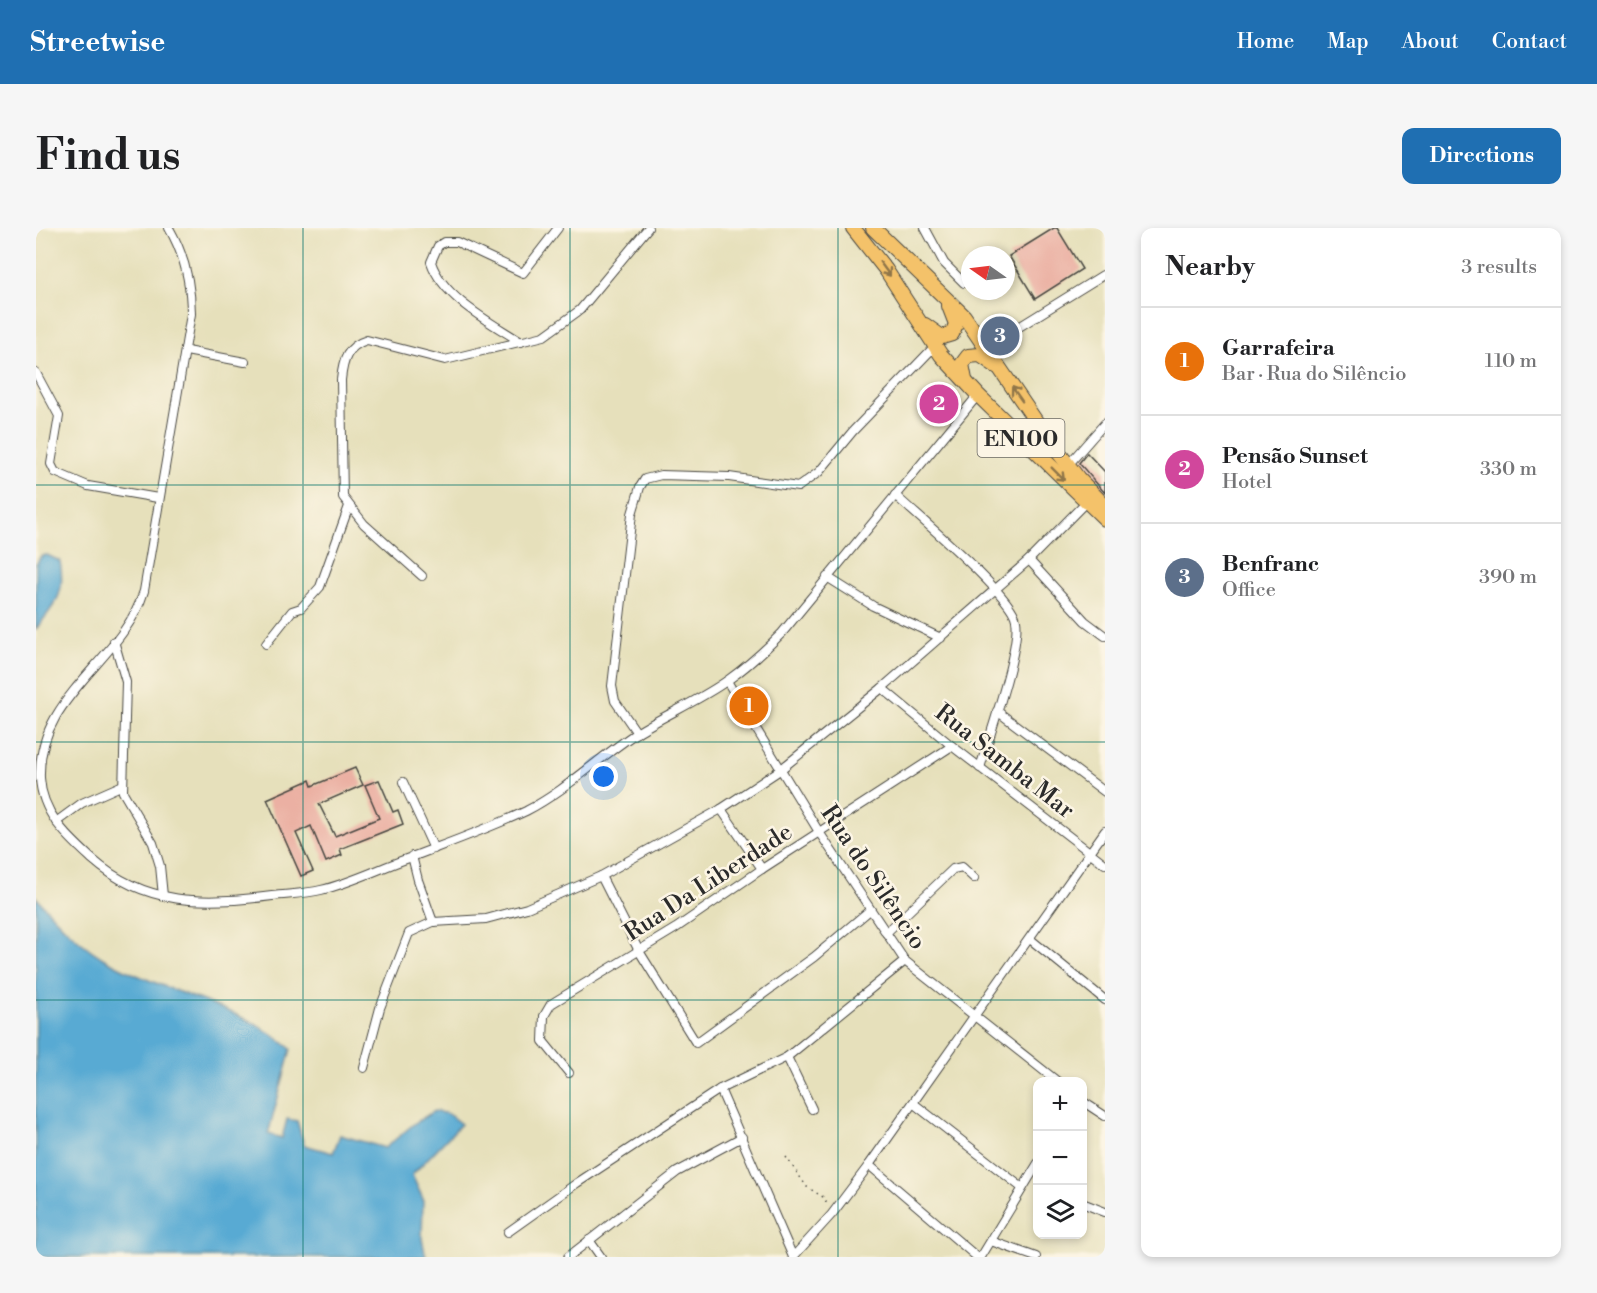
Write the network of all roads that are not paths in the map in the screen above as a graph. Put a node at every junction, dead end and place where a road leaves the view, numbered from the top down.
1 (169, 228) edge
2 (558, 228) edge
3 (648, 228) edge
4 (853, 228) edge
5 (873, 228) edge
6 (925, 228) edge
7 (1103, 275) dead end
8 (961, 280) edge
9 (938, 289) junction
10 (913, 313) junction
11 (521, 342) junction
12 (935, 346) junction
13 (186, 351) junction
14 (988, 351) junction
15 (246, 362) dead end
16 (998, 367) junction
17 (36, 373) edge
18 (974, 392) junction
19 (1105, 423) edge
20 (1068, 465) junction
21 (895, 495) junction
22 (158, 498) junction
23 (1086, 502) junction
24 (349, 506) junction
25 (1105, 506) edge
26 (1105, 519) edge
27 (1029, 560) junction
28 (422, 576) dead end
29 (827, 577) junction
30 (994, 590) junction
31 (1105, 636) edge
32 (941, 638) junction
33 (114, 641) junction
34 (266, 644) dead end
35 (727, 681) junction
36 (882, 688) junction
37 (997, 711) junction
38 (637, 733) junction
39 (952, 746) junction
40 (980, 768) junction
41 (780, 770) junction
42 (403, 782) dead end
43 (123, 785) junction
44 (1105, 792) edge
45 (721, 809) junction
46 (56, 822) junction
47 (1105, 831) edge
48 (819, 832) junction
49 (434, 849) junction
50 (1090, 853) junction
51 (412, 856) junction
52 (1105, 864) edge
53 (762, 869) junction
54 (601, 876) junction
55 (974, 878) dead end
56 (163, 896) junction
57 (870, 910) junction
58 (434, 922) junction
59 (886, 933) junction
60 (1030, 939) junction
61 (639, 951) junction
62 (905, 961) junction
63 (1105, 1000) edge
64 (975, 1014) junction
65 (787, 1057) junction
66 (364, 1068) dead end
67 (569, 1073) dead end
68 (1052, 1077) edge
69 (720, 1089) junction
70 (913, 1103) junction
71 (1087, 1104) edge
72 (812, 1109) dead end
73 (1105, 1116) edge
74 (742, 1137) junction
75 (868, 1165) junction
76 (1033, 1170) edge
77 (1021, 1187) junction
78 (1087, 1205) edge
79 (1105, 1212) edge
80 (508, 1232) dead end
81 (589, 1240) junction
82 (990, 1241) junction
83 (568, 1257) edge
84 (601, 1257) edge
85 (793, 1257) edge
86 (979, 1257) edge
87 (1036, 1257) edge

1 - 13 street
2 - 11 street
3 - 11 street
4 -> 10 main road, EN100
5 - 9 main road, EN100
6 - 8 street
7 - 14 street
9 - 10 main road
9 - 14 main road, EN100
10 - 12 main road, EN100
11 - 24 street
12 - 18 main road, EN100
12 - 38 street
13 - 15 street
13 - 22 street
14 - 16 main road, EN100
16 - 18 main road
20 -> 16 main road, EN100
17 - 22 street
18 - 21 street
18 -> 23 main road, EN100
19 - 20 street
20 - 25 main road, EN100
21 - 29 street
21 - 30 street
22 - 33 street
23 - 26 main road, EN100
23 - 27 street
24 - 28 street
24 - 34 street
27 - 30 street
27 - 31 street
29 - 32 street
29 - 35 street
30 - 32 street
30 - 37 street
32 - 36 street
33 - 43 street
33 - 46 street
35 - 38 street
35 - 41 street, Rua do Silêncio
36 - 39 street, Rua Samba Mar
36 - 41 street
37 - 40 street
37 - 44 street
38 - 49 street
39 - 40 street, Rua Samba Mar
39 - 48 street, Rua Da Liberdade
40 - 50 street, Rua Samba Mar
41 - 45 street
41 - 48 street, Rua do Silêncio
42 - 49 street
43 - 46 street
43 - 56 street
45 - 53 street
45 - 54 street
46 - 56 street
47 - 50 street
48 - 53 street, Rua Da Liberdade
48 - 57 street, Rua do Silêncio
49 - 51 street
50 - 52 street, Rua Samba Mar
50 - 60 street
51 - 56 street
51 - 58 street
53 - 61 street, Rua Da Liberdade
54 - 58 street
54 - 61 street
55 - 59 street
57 - 59 street, Rua do Silêncio
57 - 61 street
58 - 66 street
59 - 62 street, Rua do Silêncio
60 - 63 street
60 - 64 street
61 - 67 street, Rua Da Liberdade
62 - 64 street, Rua do Silêncio
62 - 65 street
64 - 68 street, Rua do Silêncio
64 - 70 street
65 - 69 street
65 - 72 street
69 - 74 street
69 - 80 street
70 - 75 street
70 - 77 street
71 - 73 street
74 - 81 street
74 - 85 street
75 - 85 street
75 - 86 street
76 - 77 street
77 - 82 street
78 - 79 street
81 - 83 street
81 - 84 street
82 - 86 street
82 - 87 street

